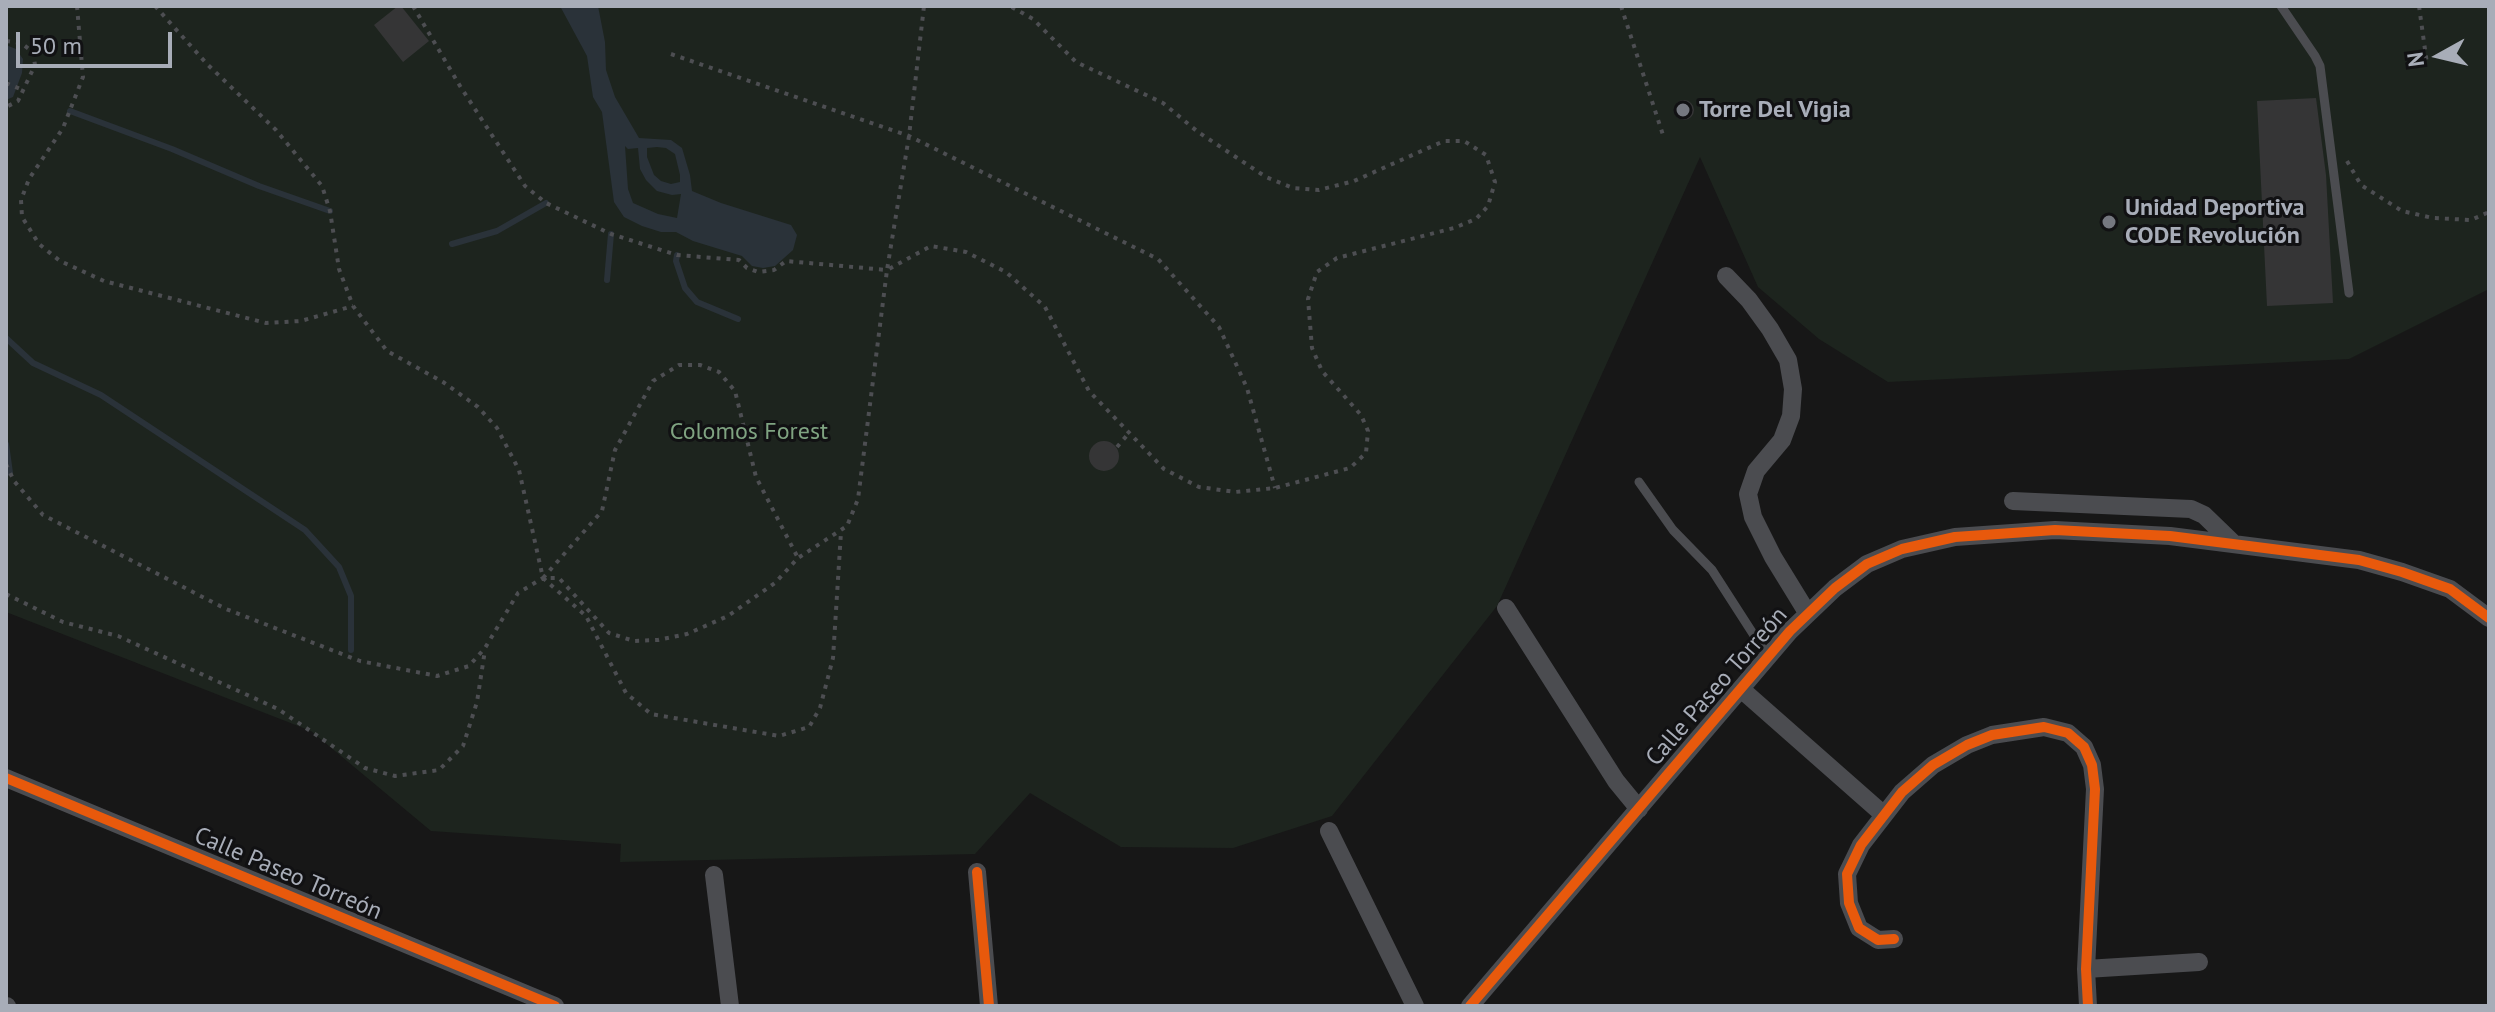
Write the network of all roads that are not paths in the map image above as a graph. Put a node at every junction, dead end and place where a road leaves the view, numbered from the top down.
1 (2281, 6) edge
2 (1726, 276) dead end
3 (2349, 293) dead end
4 (1639, 482) dead end
5 (2013, 501) dead end
6 (2234, 544) junction
7 (1506, 608) dead end
8 (1808, 614) junction
9 (2489, 618) edge
10 (1768, 657) junction
11 (1741, 689) junction
12 (6, 778) edge
13 (1639, 809) junction
14 (1884, 815) junction
15 (1329, 831) dead end
16 (977, 872) dead end
17 (714, 875) dead end
18 (1894, 939) dead end
19 (2199, 962) dead end
20 (2087, 978) junction
21 (555, 1006) edge
22 (730, 1006) edge
23 (989, 1006) edge
24 (1415, 1006) edge
25 (1470, 1006) edge
26 (2088, 1006) edge

1 - 3 lane
2 - 8 street
4 - 10 lane
5 - 6 street
6 - 8 street, Calle Paseo Torreón
6 - 9 street, Calle Paseo Torreón
7 - 13 street
8 - 10 street, Calle Paseo Torreón
10 - 11 street, Calle Paseo Torreón
11 - 13 street, Calle Paseo Torreón
11 - 14 street
12 - 21 street, Calle Paseo Torreón
13 - 25 street, Calle Paseo Torreón
14 - 18 street
14 - 20 street
15 - 24 street
16 - 23 street
17 - 22 street
19 - 20 street
20 - 26 street

